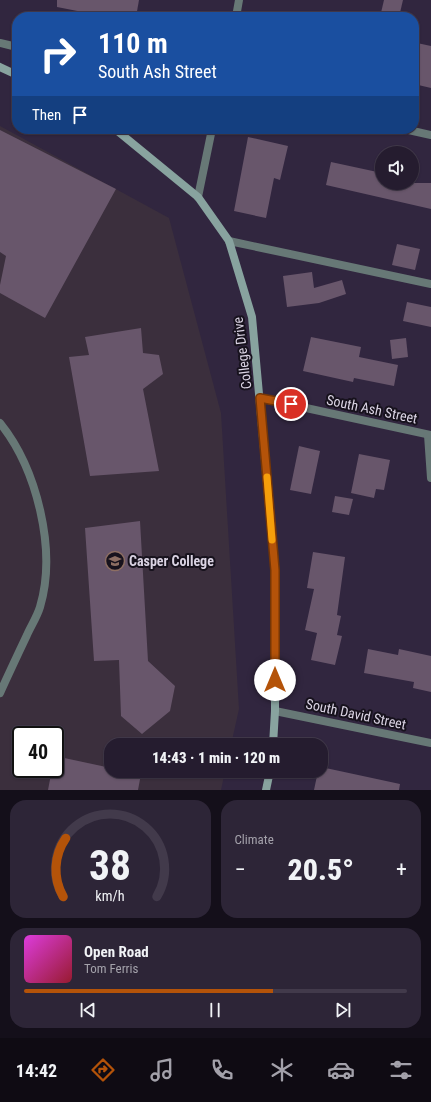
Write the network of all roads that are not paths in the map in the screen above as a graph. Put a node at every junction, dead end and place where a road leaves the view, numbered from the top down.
1 (239, 0) edge
2 (237, 12) edge
3 (0, 43) edge
4 (12, 46) edge
5 (0, 67) edge
6 (12, 73) edge
7 (419, 132) edge
8 (121, 134) edge
9 (211, 134) edge
10 (431, 135) edge
11 (198, 197) junction
12 (228, 241) junction
13 (431, 284) edge
14 (260, 398) junction
15 (0, 423) edge
16 (430, 435) edge
17 (431, 478) edge
18 (0, 693) edge
19 (275, 711) junction
20 (273, 738) edge
21 (431, 743) edge
22 (269, 778) edge
23 (266, 790) edge

1 - 2 street
3 - 4 street
5 - 6 street
7 - 10 street
8 - 11 street, College Drive
9 - 11 street
11 - 12 street, College Drive
12 - 13 street
12 - 14 street, College Drive
14 - 16 street, South Ash Street
14 - 19 street, College Drive
15 - 18 street
16 - 17 street
19 - 20 street, College Drive
19 - 21 street, South David Street
22 - 23 street

